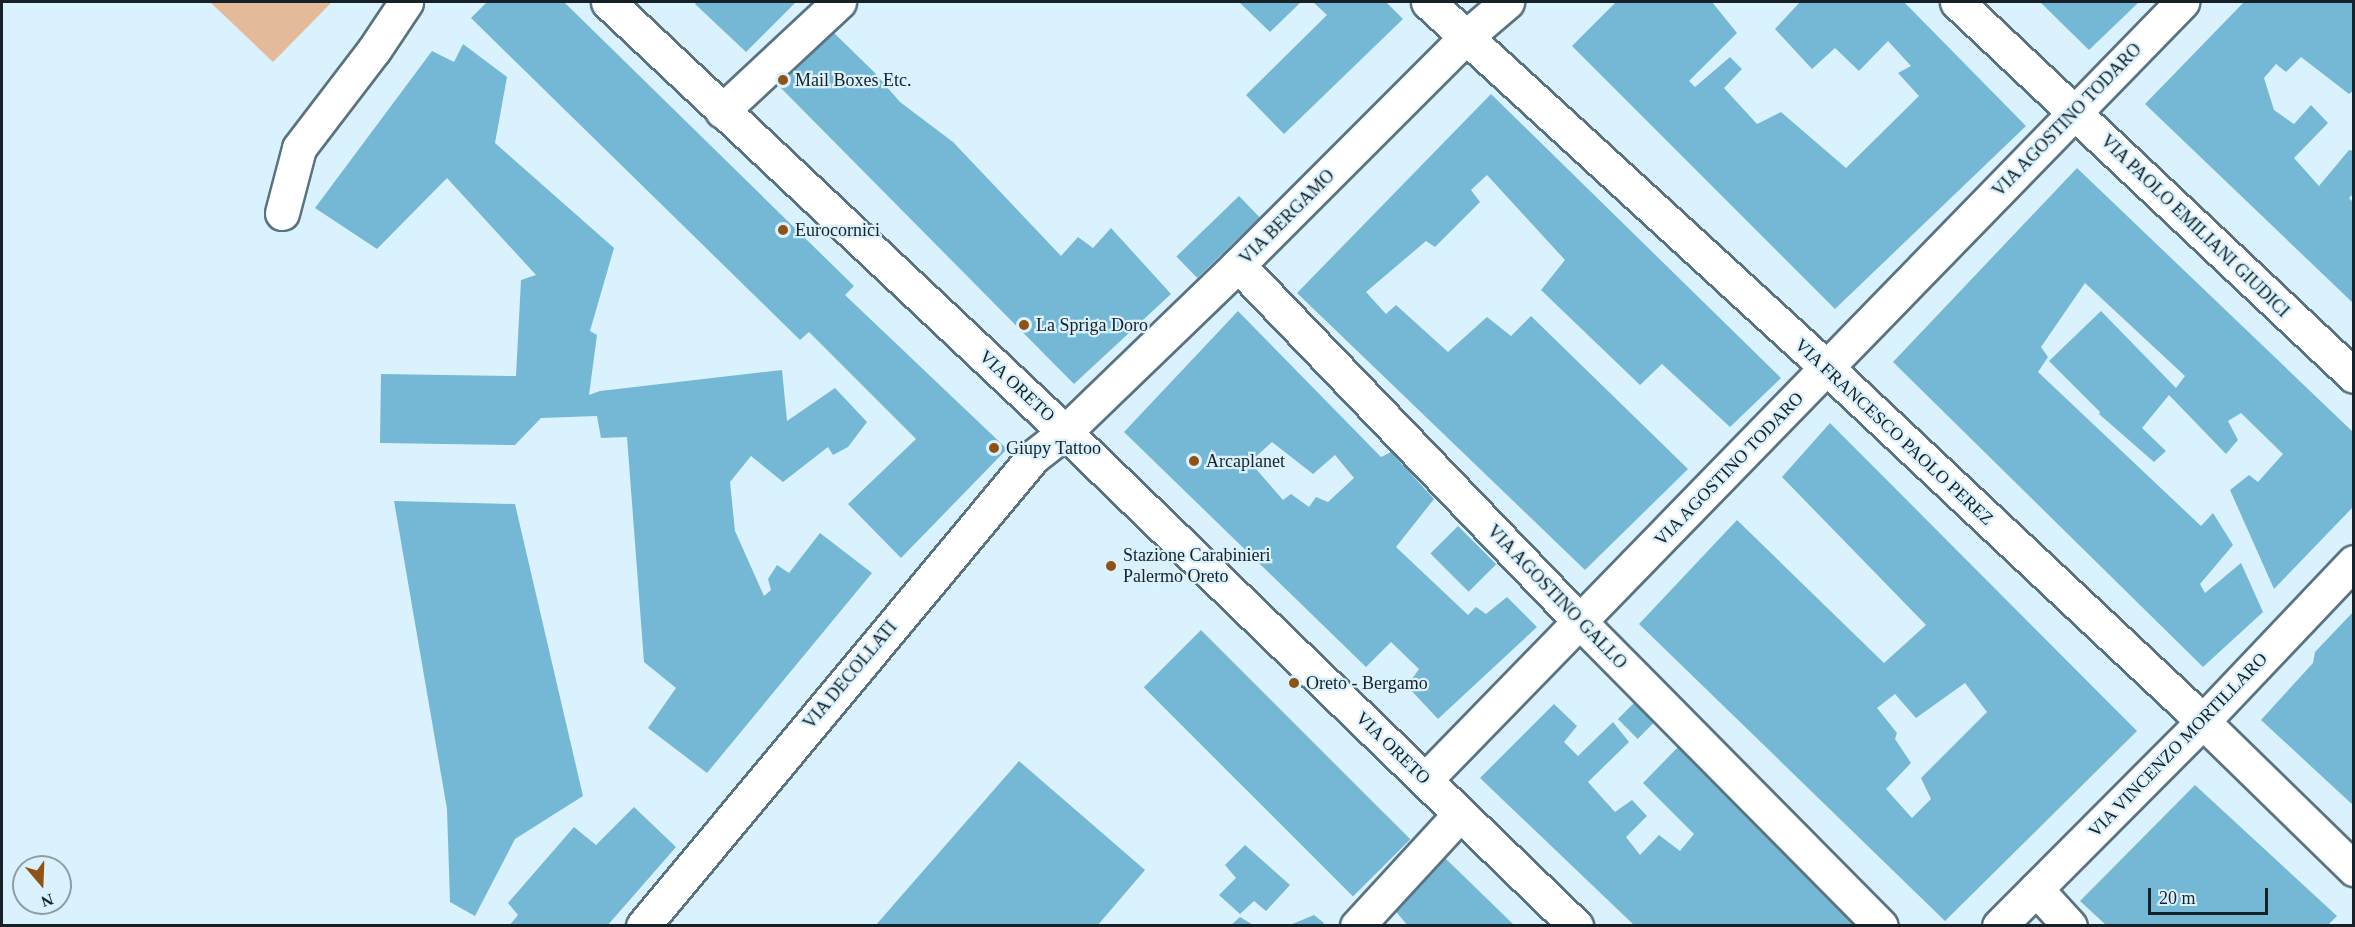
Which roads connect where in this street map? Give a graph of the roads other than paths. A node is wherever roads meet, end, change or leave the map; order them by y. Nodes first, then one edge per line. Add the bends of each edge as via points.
1 (406, 2) edge
2 (608, 2) edge
3 (839, 2) edge
4 (1428, 2) edge
5 (1507, 2) edge
6 (1957, 2) edge
7 (2182, 2) edge
8 (1466, 37) junction
9 (722, 111) junction
10 (2075, 112) junction
11 (282, 213) dead end
12 (1238, 265) junction
13 (1827, 368) junction
14 (2354, 376) edge
15 (1065, 432) junction
16 (2354, 562) edge
17 (1579, 621) junction
18 (2203, 721) junction
19 (1425, 780) junction
20 (1460, 814) junction
21 (2354, 869) edge
22 (2036, 889) junction
23 (643, 926) edge
24 (1357, 926) edge
25 (1576, 926) edge
26 (1881, 926) edge
27 (1999, 926) edge
28 (2070, 926) edge

1 - 11 street via 299,148
2 - 9 street, VIA ORETO
3 - 9 street
4 - 8 street, VIA FRANCESCO PAOLO PEREZ
5 - 8 street, VIA BERGAMO
6 - 10 street, VIA PAOLO EMILIANI GIUDICI
7 - 10 street, VIA AGOSTINO TODARO
8 - 12 street, VIA BERGAMO
8 - 13 street, VIA FRANCESCO PAOLO PEREZ
9 - 15 street, VIA ORETO
10 - 13 street, VIA AGOSTINO TODARO
10 - 14 street, VIA PAOLO EMILIANI GIUDICI
12 - 15 street, VIA BERGAMO
12 - 17 street, VIA AGOSTINO GALLO
13 - 17 street, VIA AGOSTINO TODARO
13 - 18 street, VIA FRANCESCO PAOLO PEREZ
15 - 19 street, VIA ORETO
15 - 23 street, VIA DECOLLATI via 1032,457
16 - 18 street, VIA VINCENZO MORTILLARO
17 - 19 street, VIA AGOSTINO TODARO
17 - 26 street, VIA AGOSTINO GALLO
18 - 21 street, VIA FRANCESCO PAOLO PEREZ
18 - 22 street, VIA VINCENZO MORTILLARO
19 - 20 street, VIA ORETO
20 - 24 street
20 - 25 street, VIA ORETO
22 - 27 street, VIA VINCENZO MORTILLARO
22 - 28 street

